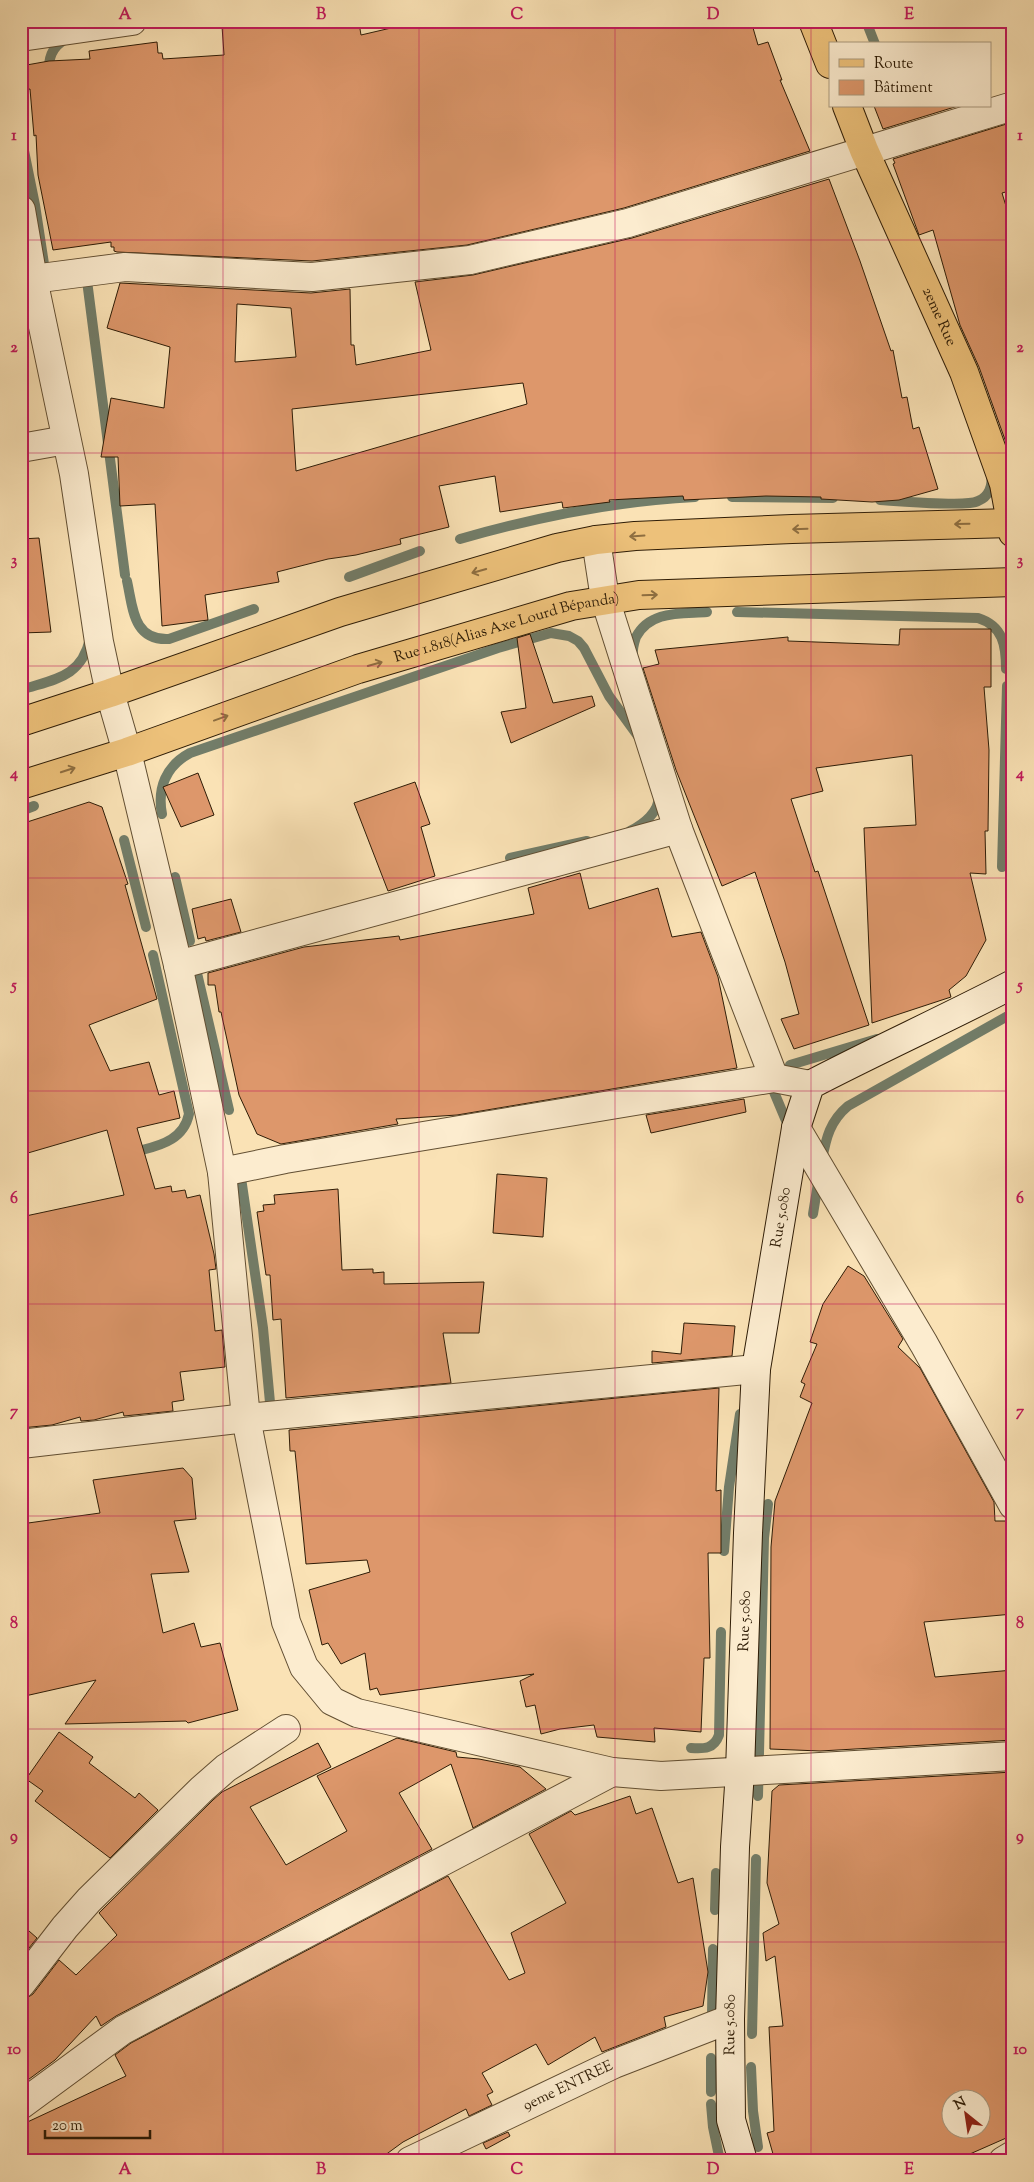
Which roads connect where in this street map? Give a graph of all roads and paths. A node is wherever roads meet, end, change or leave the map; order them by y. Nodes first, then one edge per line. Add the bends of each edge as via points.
1 (132, 21) edge
2 (814, 21) edge
3 (21, 37) edge
4 (829, 61) edge
5 (1013, 106) edge
6 (847, 108) edge
7 (864, 150) junction
8 (21, 210) edge
9 (32, 279) junction
10 (66, 440) junction
11 (21, 448) edge
12 (1009, 483) edge
13 (1012, 528) edge
14 (596, 540) junction
15 (1013, 582) edge
16 (605, 599) junction
17 (110, 693) junction
18 (21, 722) edge
19 (127, 752) junction
20 (21, 785) edge
21 (678, 829) junction
22 (178, 965) junction
23 (1013, 984) edge
24 (774, 1078) junction
25 (810, 1085) junction
26 (796, 1128) junction
27 (222, 1172) junction
28 (756, 1369) junction
29 (246, 1418) junction
30 (21, 1444) edge
31 (1013, 1505) edge
32 (286, 1729) dead end
33 (1013, 1756) edge
34 (740, 1771) junction
35 (612, 1772) junction
36 (21, 1984) edge
37 (730, 2019) junction
38 (21, 2105) edge
39 (1013, 2155) edge
40 (410, 2161) edge
41 (743, 2161) edge
42 (1003, 2161) edge

1 - 3 street
2 - 4 main road
5 - 7 street
6 - 7 main road, 2eme Rue
7 - 9 street via 628,223 470,260 312,277 124,268
7 - 12 main road, 2eme Rue via 964,372
8 - 9 street
9 - 10 street
10 - 11 street
10 - 17 street
12 - 13 main road, 2eme Rue
13 -> 14 main road via 782,529
14 - 16 street
14 -> 17 main road via 557,548 340,612
16 -> 15 main road, Rue 1.818(Alias Axe Lourd Bépanda) via 639,595
19 -> 16 main road, Rue 1.818(Alias Axe Lourd Bépanda) via 358,669 571,606
16 - 21 street
17 - 18 main road
17 - 19 street
20 -> 19 main road, Rue 1.818(Alias Axe Lourd Bépanda)
19 - 22 street
21 - 22 street
21 - 24 street
22 - 27 street
23 - 25 street
24 - 25 street
24 - 27 street
25 - 26 street, Rue 5.080
26 - 28 street, Rue 5.080
26 - 31 street via 924,1344
27 - 29 street
28 - 29 street
28 - 34 street, Rue 5.080
29 - 30 street
29 - 35 street via 286,1622 304,1667 332,1702 357,1713
32 - 36 street via 226,1768 202,1789 90,1900
33 - 34 street
34 - 35 street via 660,1776
34 - 37 street, Rue 5.080 via 734,1847
35 - 38 street via 123,2030
37 - 40 street, 9eme ENTREE via 614,2064
37 - 41 street, Rue 5.080 via 732,2120
39 - 42 street

